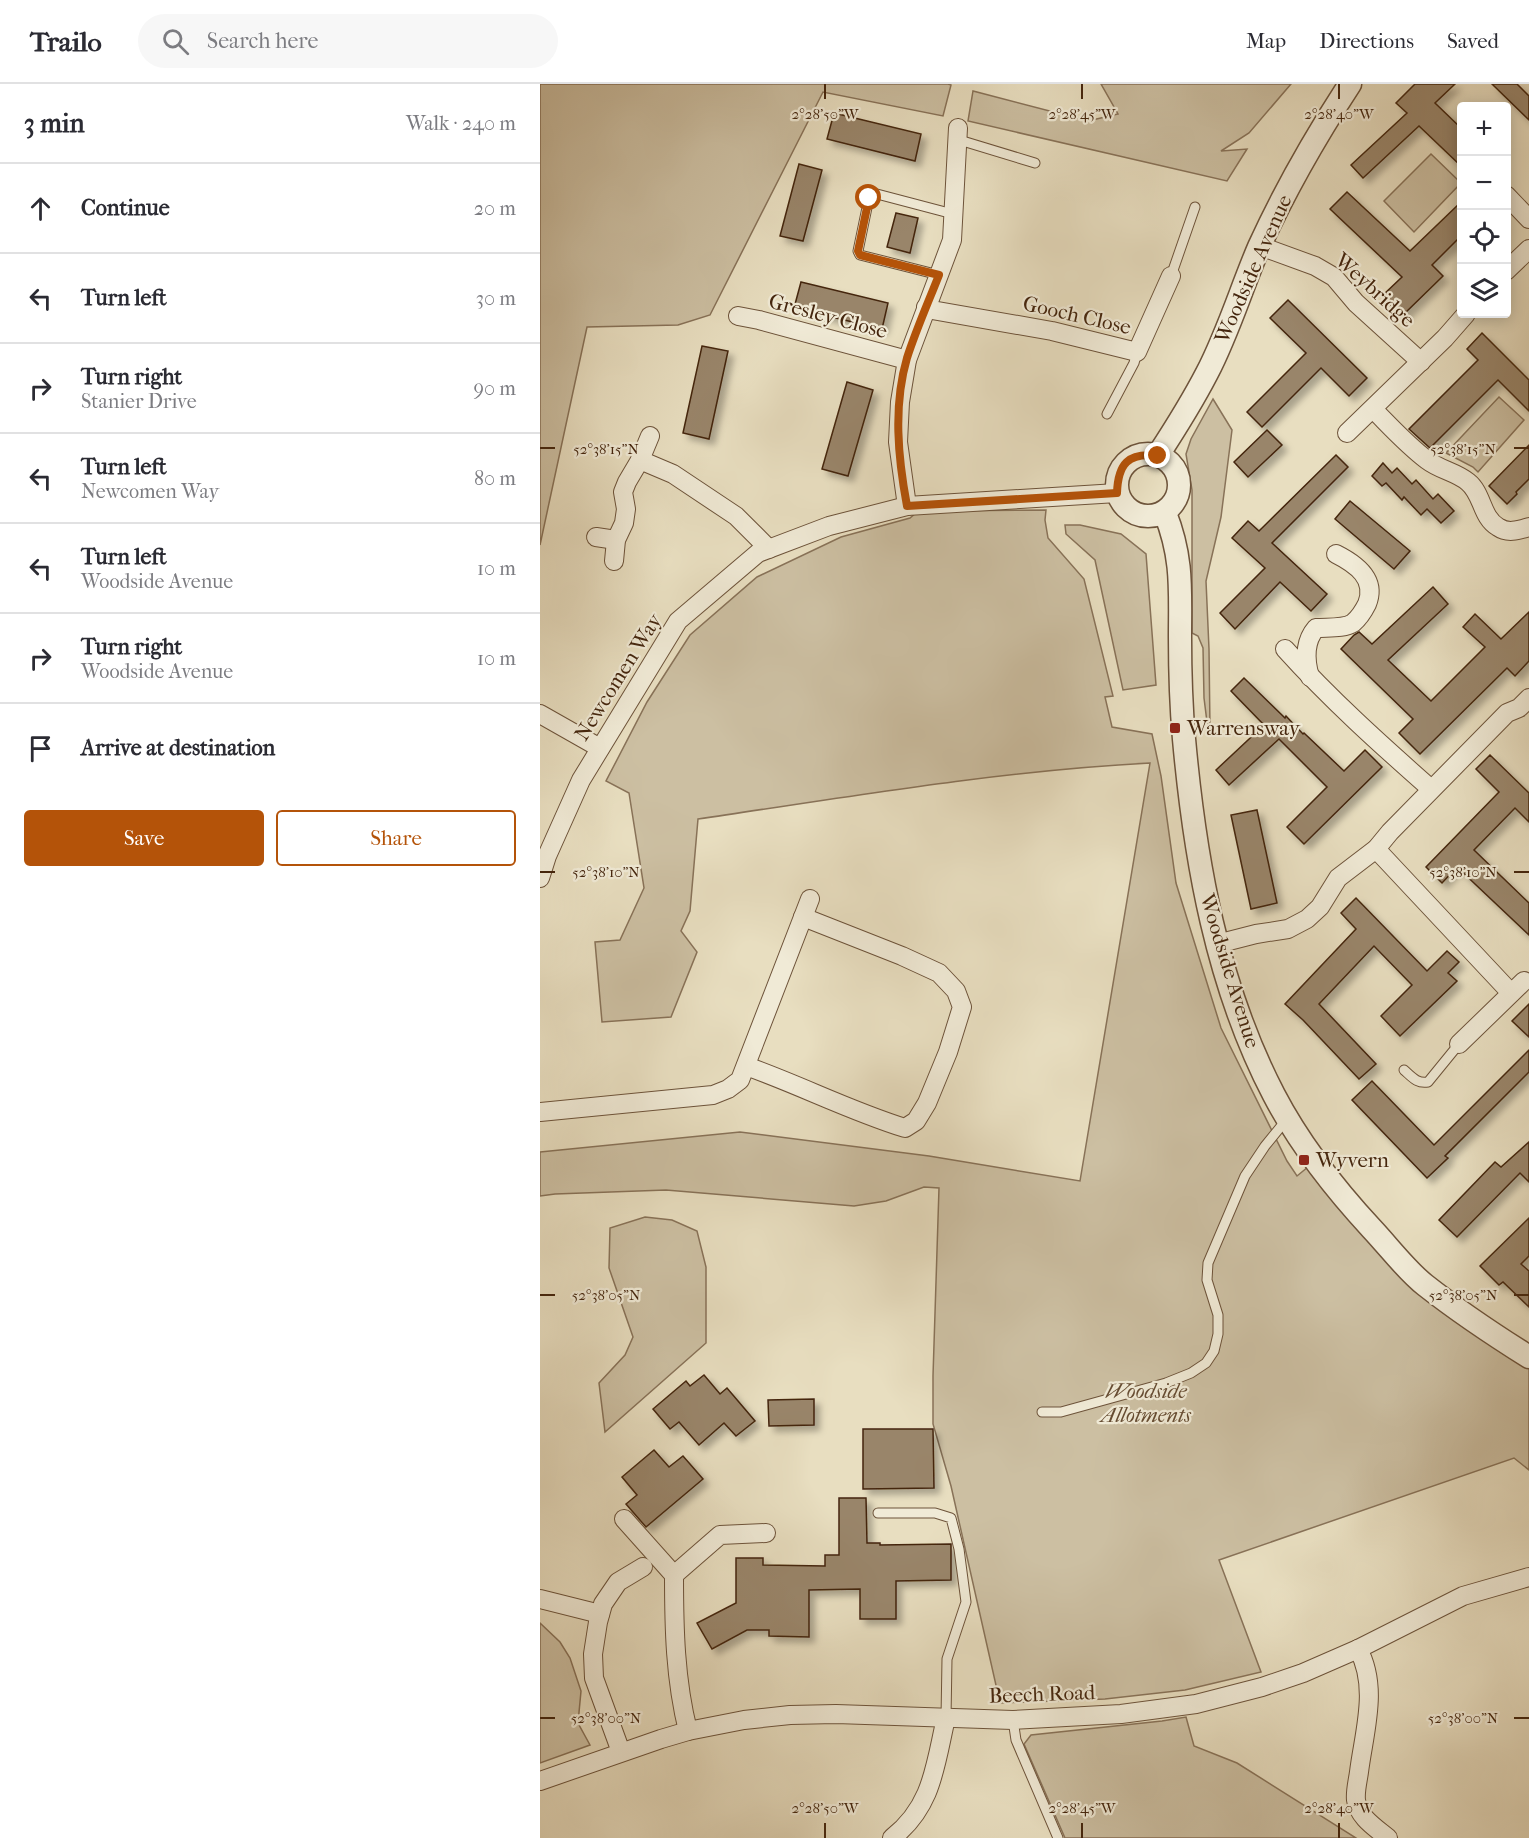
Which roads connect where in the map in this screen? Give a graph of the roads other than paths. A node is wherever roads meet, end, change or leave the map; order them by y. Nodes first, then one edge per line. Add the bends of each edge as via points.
1 (1350, 84) edge
2 (957, 133) joint
3 (1035, 163) dead end
4 (1511, 200) edge
5 (1195, 207) dead end
6 (953, 214) junction
7 (1529, 219) edge
8 (1260, 246) junction
9 (1529, 249) edge
10 (1511, 266) edge
11 (939, 275) junction
12 (1171, 276) joint
13 (926, 307) junction
14 (738, 316) dead end
15 (1462, 318) edge
16 (1137, 352) junction
17 (907, 360) junction
18 (1421, 362) junction
19 (1373, 409) junction
20 (1107, 414) dead end
21 (1347, 433) dead end
22 (650, 436) dead end
23 (1158, 456) junction
24 (640, 460) junction
25 (1117, 493) junction
26 (907, 506) junction
27 (1165, 513) junction
28 (1529, 527) edge
29 (596, 537) dead end
30 (616, 540) junction
31 (769, 549) junction
32 (1336, 554) dead end
33 (614, 561) dead end
34 (1284, 649) dead end
35 (1310, 677) junction
36 (1525, 708) edge
37 (540, 714) edge
38 (600, 748) junction
39 (1431, 789) junction
40 (1376, 849) junction
41 (543, 856) edge
42 (540, 878) edge
43 (810, 899) dead end
44 (803, 917) junction
45 (1217, 944) junction
46 (1521, 982) edge
47 (1459, 1044) joint
48 (746, 1066) junction
49 (1404, 1070) dead end
50 (540, 1112) edge
51 (1287, 1119) junction
52 (1529, 1357) edge
53 (1042, 1412) dead end
54 (878, 1513) dead end
55 (624, 1519) dead end
56 (766, 1533) dead end
57 (643, 1567) dead end
58 (674, 1575) junction
59 (1529, 1577) edge
60 (540, 1599) edge
61 (600, 1614) junction
62 (1358, 1648) junction
63 (946, 1718) junction
64 (1013, 1720) junction
65 (688, 1731) junction
66 (621, 1752) junction
67 (540, 1782) edge
68 (892, 1838) edge
69 (1058, 1838) edge
70 (1388, 1838) edge

1 - 8 street, Woodside Avenue via 1309,150
2 - 3 lane
2 - 6 street
4 - 7 street
5 - 12 lane
6 - 11 street via 952,240
6 - 11 lane via 877,194 869,198 860,255
8 - 18 street, Weybridge via 1316,266 1334,277 1356,303
8 - 23 street, Woodside Avenue via 1207,373
9 - 10 street
11 - 13 street
12 - 16 street, Gooch Close
13 - 16 street, Gooch Close
13 - 17 street
14 - 17 street, Gresley Close
15 - 18 street
16 - 20 lane
17 - 26 street via 898,442
18 - 19 street
19 - 21 street
19 - 28 street via 1428,461 1470,483 1486,517 1500,529 1515,532
22 - 24 street
23 - 25 street via 1144,454 1125,462 1119,473
23 - 27 street via 1168,461 1178,478 1177,495
24 - 30 street via 623,492 624,523
24 - 31 street via 673,474 736,516
25 - 26 street, Newcomen Way
25 - 27 street via 1131,512 1142,516
26 - 31 street, Newcomen Way via 829,526
27 - 45 street, Woodside Avenue via 1180,573 1180,693 1186,765 1200,867
29 - 30 street
30 - 33 street
31 - 38 street, Newcomen Way via 758,553 678,621
32 - 35 street via 1351,561 1364,575 1369,597 1363,612 1352,623 1316,628 1310,636 1306,664
34 - 35 street
35 - 39 street
36 - 39 street via 1507,713
37 - 38 street
38 - 41 street, Newcomen Way
39 - 40 street
40 - 45 street via 1338,878 1320,907 1307,919 1288,929
40 - 46 street
41 - 42 street, Newcomen Way
43 - 44 street
44 - 48 street
44 - 48 street via 939,973 956,991 962,1007 948,1052 927,1103 916,1121 904,1128
45 - 51 street, Woodside Avenue via 1241,1023
46 - 47 street
47 - 49 lane via 1428,1082 1417,1081
48 - 50 street via 740,1080 713,1095
51 - 52 street, Woodside Avenue via 1341,1196 1423,1284
51 - 53 lane via 1245,1176 1208,1263 1207,1280 1218,1315 1218,1334 1206,1363 1166,1383 1061,1412
54 - 63 lane via 936,1513 951,1518 966,1602 947,1659
55 - 58 street
56 - 58 street via 720,1535
57 - 61 street via 618,1581
58 - 65 street via 679,1687
59 - 62 street, Beech Road via 1463,1596
60 - 61 street
61 - 66 street via 593,1654 594,1678
62 - 64 street, Beech Road via 1303,1673 1196,1704 1121,1714
62 - 70 street via 1368,1682 1369,1712 1356,1800 1364,1818
63 - 64 street, Beech Road
63 - 65 street, Beech Road via 790,1715
63 - 68 street via 926,1798
64 - 69 lane via 1017,1740
65 - 66 street, Beech Road
66 - 67 street, Beech Road

